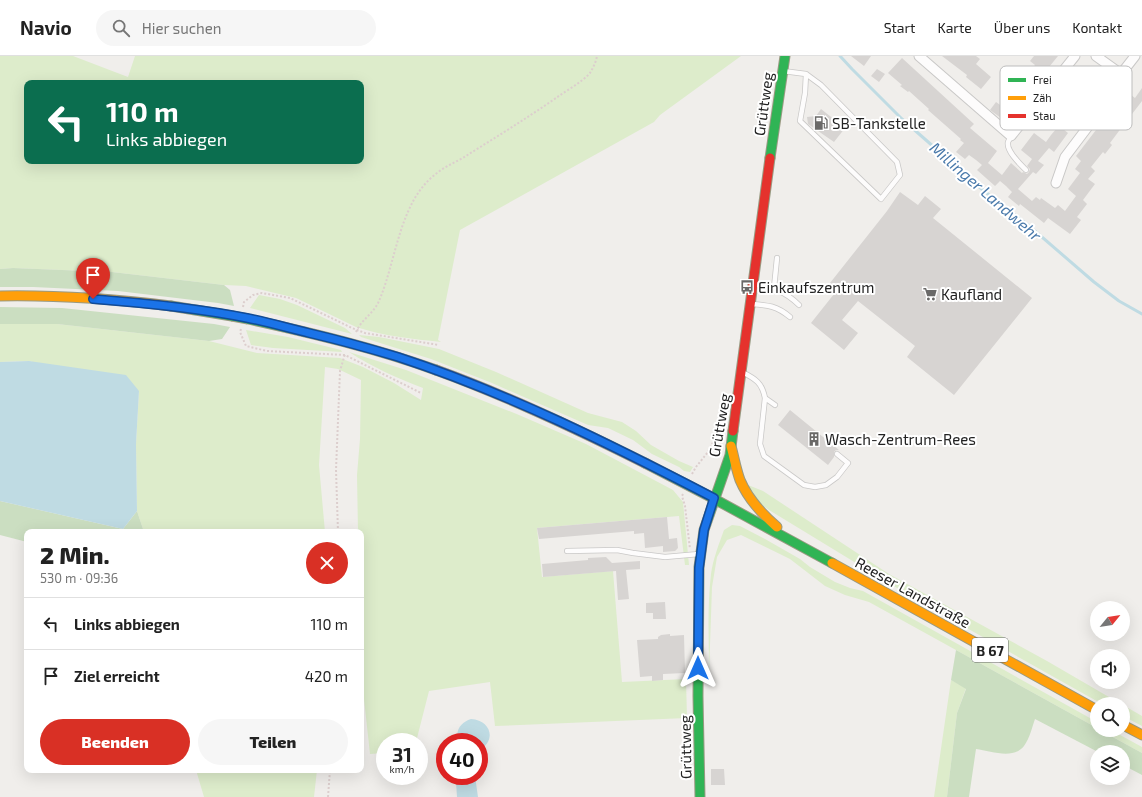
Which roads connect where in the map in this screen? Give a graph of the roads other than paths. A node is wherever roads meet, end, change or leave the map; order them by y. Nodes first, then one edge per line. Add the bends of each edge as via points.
1 (785, 56) edge
2 (919, 56) edge
3 (1075, 56) edge
4 (1096, 56) edge
5 (1135, 56) edge
6 (1067, 66) edge
7 (1110, 66) edge
8 (1127, 66) edge
9 (782, 71) junction
10 (806, 74) junction
11 (1000, 126) edge
12 (1004, 130) edge
13 (1016, 130) edge
14 (1085, 130) edge
15 (1011, 136) junction
16 (1026, 170) dead end
17 (1056, 183) dead end
18 (778, 258) dead end
19 (753, 284) junction
20 (774, 288) junction
21 (0, 296) edge
22 (751, 304) junction
23 (799, 305) dead end
24 (790, 317) dead end
25 (742, 372) junction
26 (766, 398) junction
27 (775, 405) dead end
28 (732, 446) junction
29 (837, 454) dead end
30 (714, 498) junction
31 (794, 542) junction
32 (567, 552) dead end
33 (701, 554) junction
34 (1090, 706) edge
35 (1130, 728) edge
36 (1142, 735) edge
37 (700, 797) edge

1 - 9 main road, Grüttweg
2 - 11 street
3 - 6 street
4 - 7 street
5 - 8 street
9 - 10 lane
9 - 19 main road, Grüttweg
10 - 10 lane via 800,121 881,198 900,175 897,162 821,85
12 - 15 street
13 - 15 street
14 - 17 street via 1064,157
15 - 16 lane via 1009,149
18 - 20 lane
19 - 20 lane
19 - 22 main road, Grüttweg
20 - 23 lane
21 - 30 main road, B 67, bridge via 38,295 169,306 248,319 398,357 442,372 561,422
22 - 24 lane via 776,307
22 - 25 main road, Grüttweg
25 - 26 lane via 758,381
25 - 28 main road, Grüttweg
26 - 27 lane
26 - 29 lane via 760,444 764,456 804,485 815,487 826,485 837,478 848,463
28 - 30 main road, Grüttweg
28 - 31 main road, B 67 via 740,480 748,496 766,517
30 - 31 main road, Reeser Landstraße / B 67
30 - 33 main road, Grüttweg via 704,530
31 - 34 main road, Reeser Landstraße / B 67
32 - 33 lane via 617,550 665,557
33 - 37 main road, Grüttweg via 698,689
35 - 36 main road

